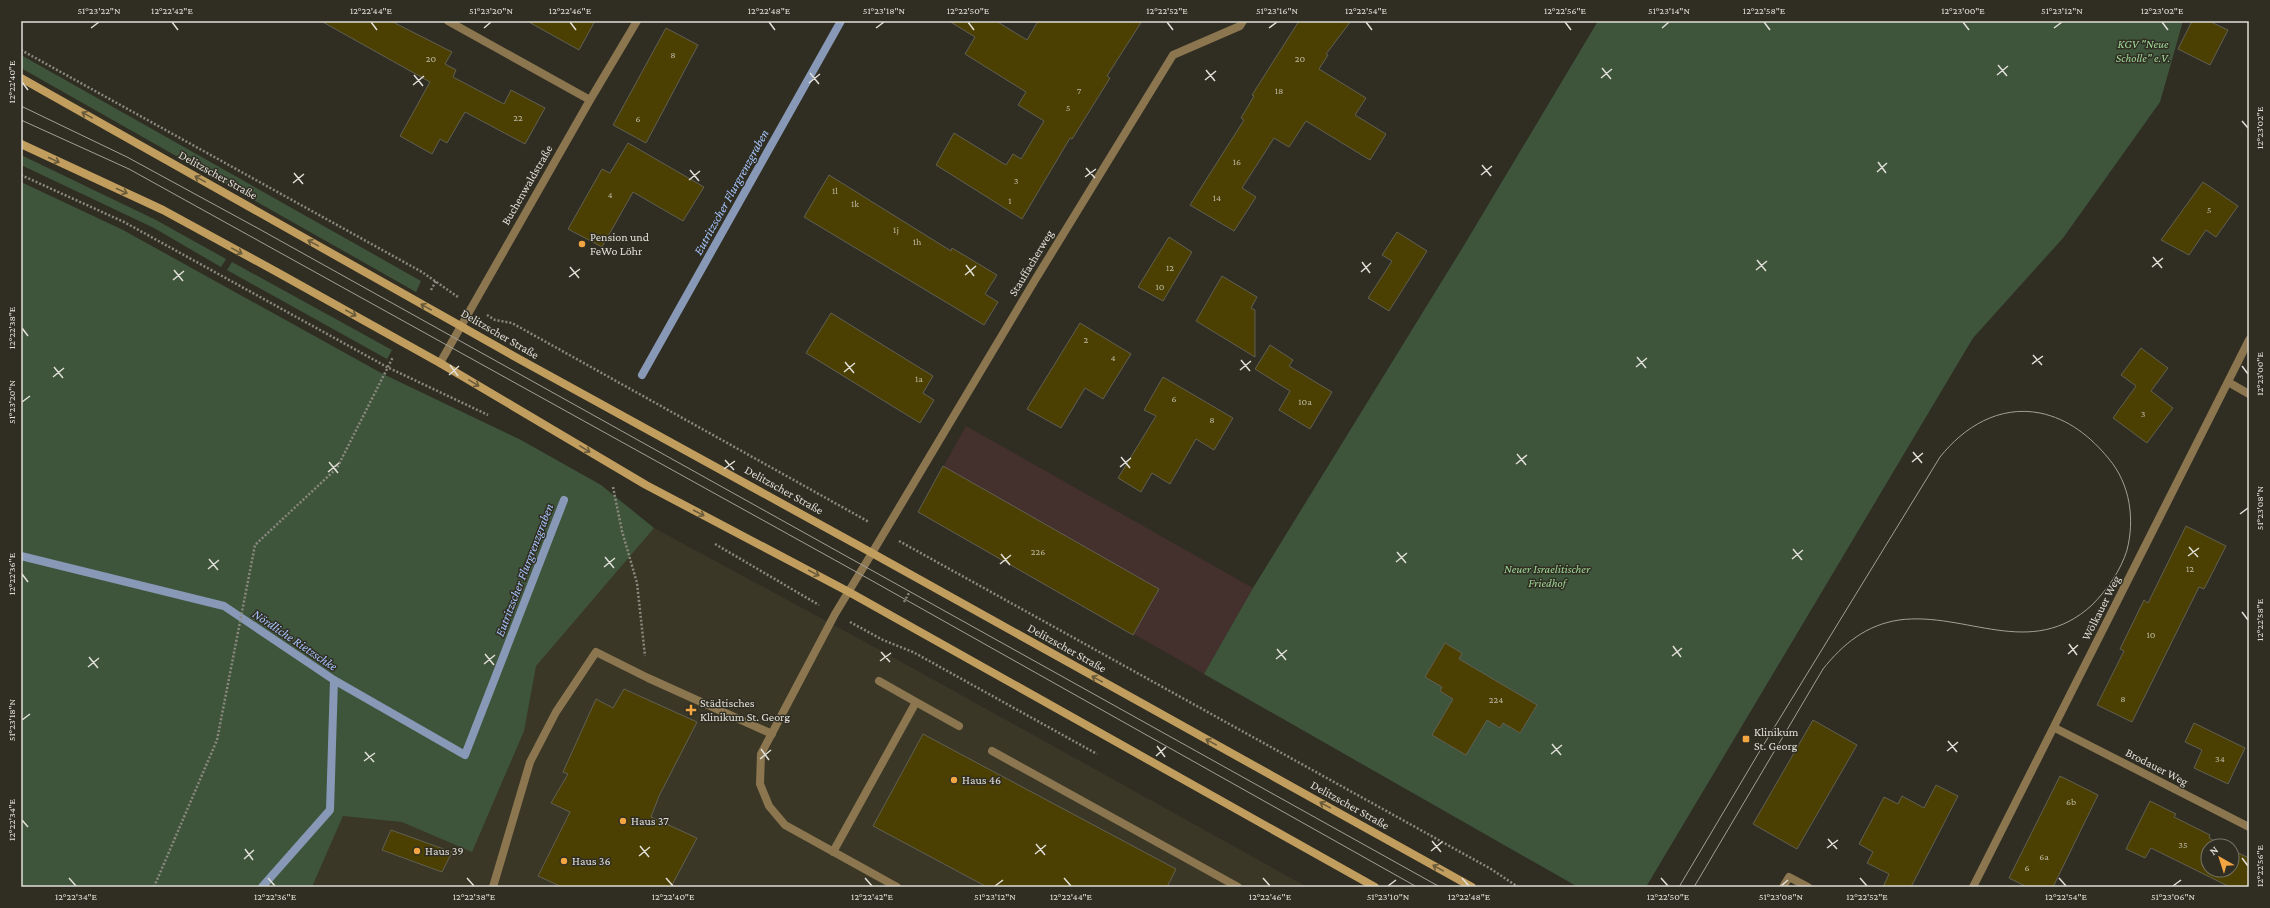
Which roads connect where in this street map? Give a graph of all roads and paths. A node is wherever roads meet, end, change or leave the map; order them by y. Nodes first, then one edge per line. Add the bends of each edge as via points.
1 (448, 21) edge
2 (637, 21) edge
3 (1243, 21) edge
4 (21, 50) edge
5 (21, 78) edge
6 (590, 100) junction
7 (21, 144) edge
8 (436, 281) junction
9 (422, 304) junction
10 (472, 305) junction
11 (460, 326) junction
12 (2249, 340) edge
13 (401, 341) junction
14 (440, 363) junction
15 (2228, 382) junction
16 (2249, 394) edge
17 (612, 481) dead end
18 (884, 533) junction
19 (872, 553) junction
20 (929, 557) junction
21 (917, 578) junction
22 (849, 592) junction
23 (895, 618) junction
24 (883, 640) dead end
25 (648, 678) junction
26 (879, 682) dead end
27 (916, 702) junction
28 (959, 726) dead end
29 (2055, 728) junction
30 (772, 734) junction
31 (992, 751) dead end
32 (2249, 827) edge
33 (833, 852) junction
34 (154, 887) edge
35 (493, 887) edge
36 (897, 887) edge
37 (1236, 887) edge
38 (1375, 887) edge
39 (1472, 887) edge
40 (1518, 887) edge
41 (1783, 887) edge
42 (1808, 887) edge
43 (1973, 887) edge

1 - 6 street
2 - 6 street, Buchenwaldstraße
3 - 18 street, Stauffacherweg via 1240,26 1173,55
4 - 8 path
9 -> 5 main road, Delitzscher Straße
6 - 10 street, Buchenwaldstraße
7 -> 13 main road via 163,210
8 - 9 path
8 - 10 path
11 -> 9 main road, Delitzscher Straße
10 - 11 street, Buchenwaldstraße
10 - 18 path via 495,320 512,323
11 - 14 street, Buchenwaldstraße
11 - 19 main road, Delitzscher Straße
12 - 15 street, Wölkauer Weg
13 - 14 main road
13 - 34 path via 337,468 255,545 217,740
14 -> 22 main road via 646,485
15 - 16 street
15 - 29 street, Wölkauer Weg
17 - 25 path via 622,531 637,583
18 - 19 street, Stauffacherweg
18 - 20 path
19 - 21 main road, Delitzscher Straße
19 - 22 street, Stauffacherweg
20 - 21 path
20 - 40 path
21 - 23 path
39 -> 21 main road, Delitzscher Straße
22 - 23 main road
22 - 30 street, Stauffacherweg
23 - 24 path
23 - 38 main road
25 - 30 street
25 - 35 street via 596,652 556,712 530,762
26 - 27 street
27 - 28 street
27 - 33 street
29 - 32 street, Brodauer Weg
29 - 43 street, Wölkauer Weg
30 - 33 street, Stauffacherweg via 761,754 760,784 769,806 785,825
31 - 37 street
33 - 36 street, Stauffacherweg
41 - 42 street via 1789,877

